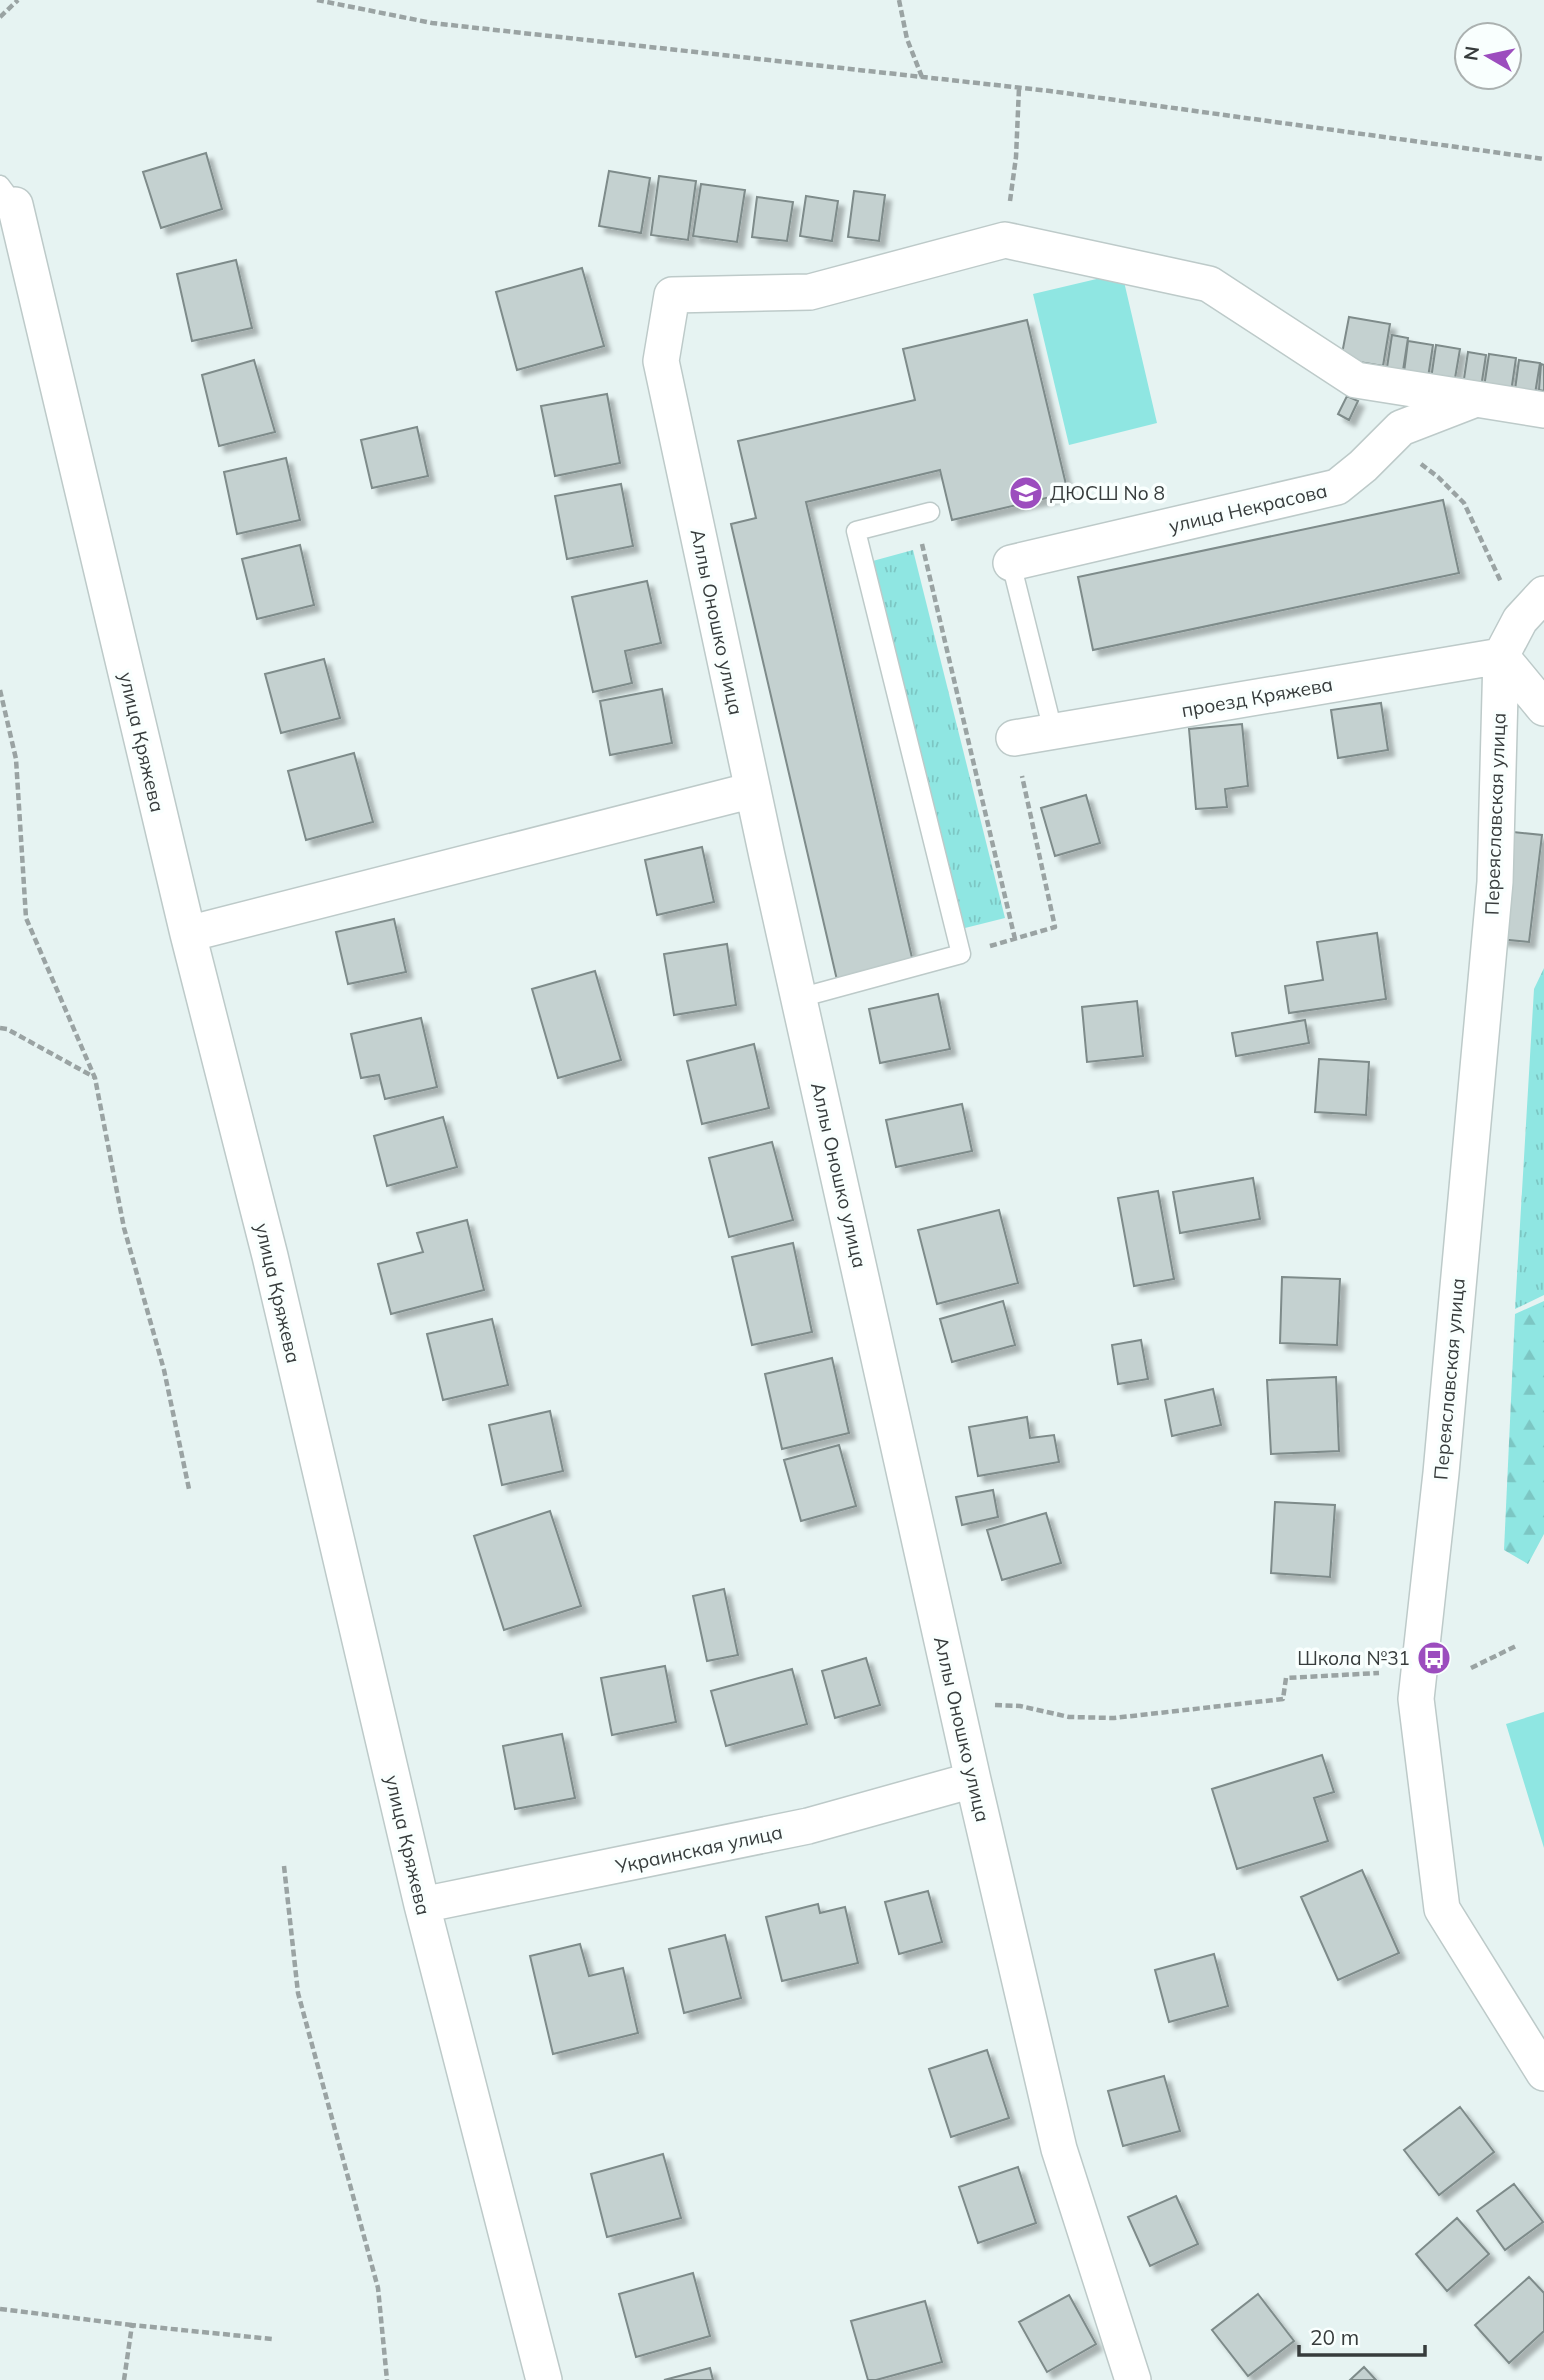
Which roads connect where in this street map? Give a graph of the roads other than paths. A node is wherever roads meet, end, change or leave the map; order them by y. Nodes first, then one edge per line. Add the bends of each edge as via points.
1 (8, 195) edge
2 (1476, 399) junction
3 (1544, 410) edge
4 (923, 514) road end
5 (1011, 563) joint
6 (1544, 594) edge
7 (1501, 656) junction
8 (1544, 708) edge
9 (1053, 731) junction
10 (1014, 738) road end
11 (752, 790) junction
12 (188, 934) junction
13 (799, 999) junction
14 (973, 1780) junction
15 (422, 1905) junction
16 (1544, 2073) edge
17 (544, 2380) edge
18 (1133, 2380) edge

1 - 12 street, улица Кряжева
2 - 3 street
2 - 5 street, улица Некрасова via 1401,428 1337,487
2 - 11 street, Аллы Оношко улица via 1356,380 1209,284 1005,240 810,292 672,295 662,361
4 - 13 lane via 856,531 961,954
5 - 9 lane
6 - 7 street via 1520,620
7 - 8 street
7 - 9 street, проезд Кряжева
7 - 16 street, Переяславская улица via 1495,882 1416,1699 1443,1909
9 - 10 street, проезд Кряжева
11 - 12 street
11 - 13 street, Аллы Оношко улица
12 - 15 street, улица Кряжева via 273,1270
13 - 14 street, Аллы Оношко улица
14 - 15 street, Украинская улица via 808,1826
14 - 18 street, Аллы Оношко улица via 1059,2149
15 - 17 street, улица Кряжева

